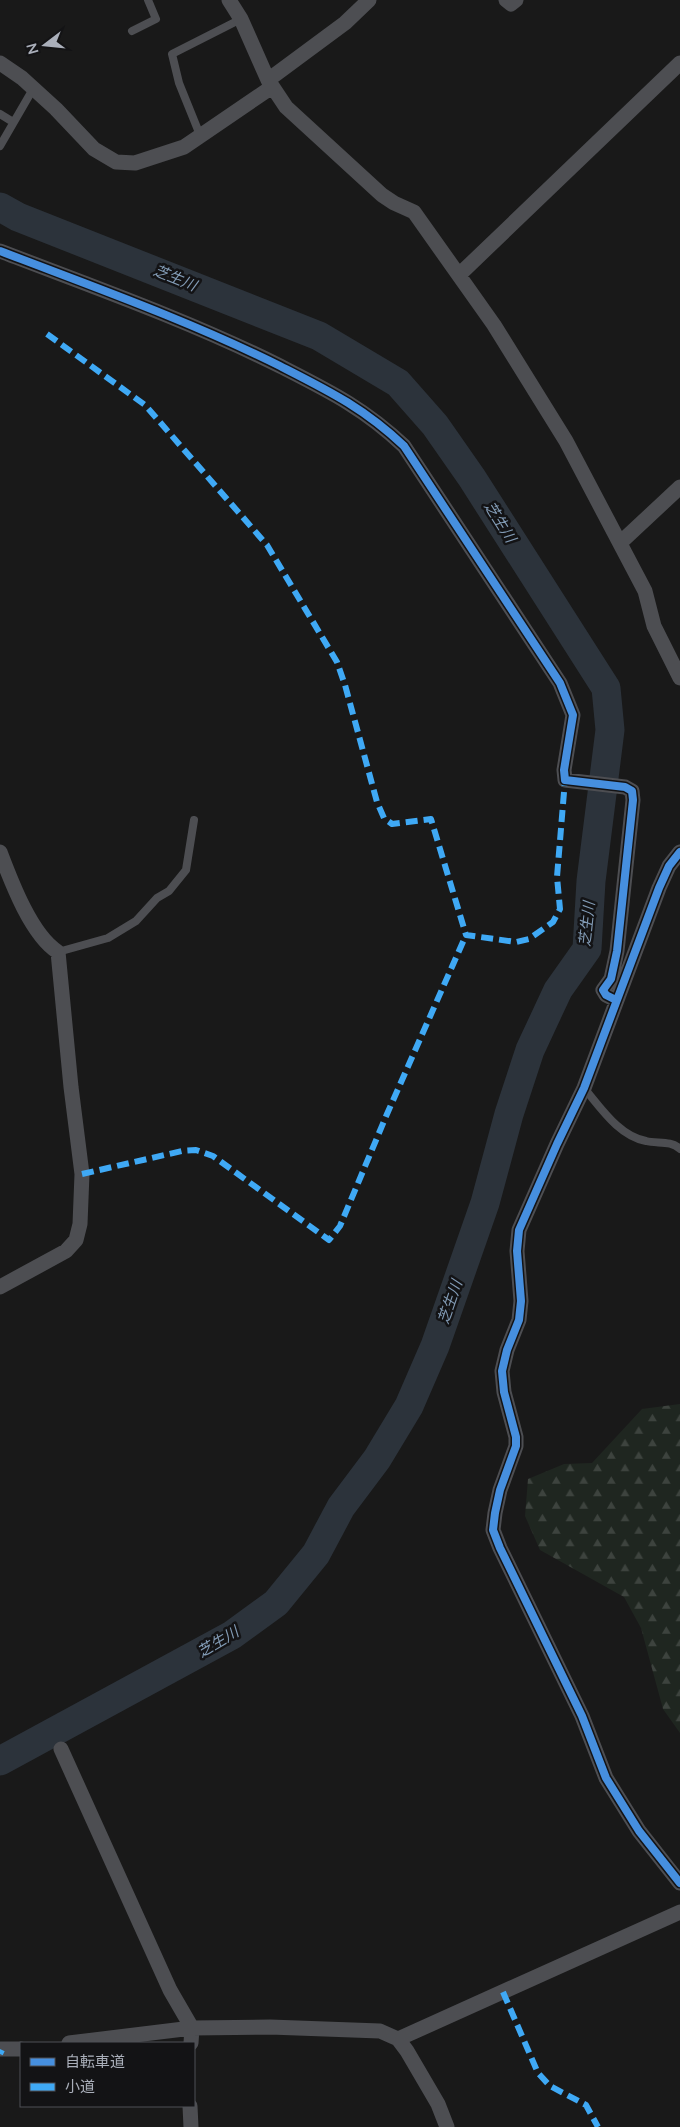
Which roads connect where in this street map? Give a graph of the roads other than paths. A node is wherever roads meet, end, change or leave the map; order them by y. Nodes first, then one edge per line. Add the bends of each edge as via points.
1 (148, 0) edge
2 (229, 0) edge
3 (369, 0) edge
4 (506, 0) edge
5 (516, 0) edge
6 (241, 19) junction
7 (132, 31) dead end
8 (0, 63) edge
9 (680, 63) edge
10 (270, 84) junction
11 (33, 89) junction
12 (0, 114) edge
13 (13, 122) junction
14 (200, 135) junction
15 (0, 146) edge
16 (0, 251) edge
17 (460, 274) junction
18 (680, 487) edge
19 (620, 543) junction
20 (680, 678) edge
21 (194, 820) dead end
22 (0, 852) edge
23 (680, 852) edge
24 (58, 952) junction
25 (616, 1000) junction
26 (584, 1088) junction
27 (680, 1149) edge
28 (0, 1287) edge
29 (61, 1749) dead end
30 (680, 1883) edge
31 (680, 1912) edge
32 (192, 2028) junction
33 (398, 2040) junction
34 (77, 2042) edge
35 (191, 2042) edge
36 (0, 2049) edge
37 (20, 2049) edge
38 (190, 2107) edge
39 (191, 2127) edge
40 (447, 2127) edge

1 - 7 lane via 156,19
2 - 6 street
3 - 10 street
4 - 5 street via 511,4
6 - 10 street
6 - 14 lane via 172,54 179,82
8 - 11 street
9 - 17 street
10 - 14 street
10 - 17 street via 286,107 382,195 414,212
11 - 13 lane
11 - 14 street via 94,149 116,162 135,163 184,147
12 - 13 lane
13 - 15 lane
16 - 25 street via 229,341 342,398 380,423 404,446 560,683 573,715 565,780 632,790 634,800 617,951 611,979 603,990
17 - 19 street via 566,441
18 - 19 street
19 - 20 street via 645,591 654,626
21 - 24 lane via 186,870 169,891 157,898 136,921 108,938
22 - 24 street via 19,899 47,945
23 - 25 street via 668,866
24 - 28 street via 82,1174 80,1224 76,1240 66,1251
25 - 26 street
26 - 27 lane via 623,1131 645,1141 662,1142
26 - 30 street via 519,1230 516,1251 522,1301 502,1371 516,1446 500,1490 493,1530 582,1716 606,1778 639,1831
29 - 32 street via 170,1990
31 - 33 street
32 - 33 street via 380,2031
32 - 34 street
32 - 35 street
33 - 40 street via 438,2104
36 - 37 street
38 - 39 street

